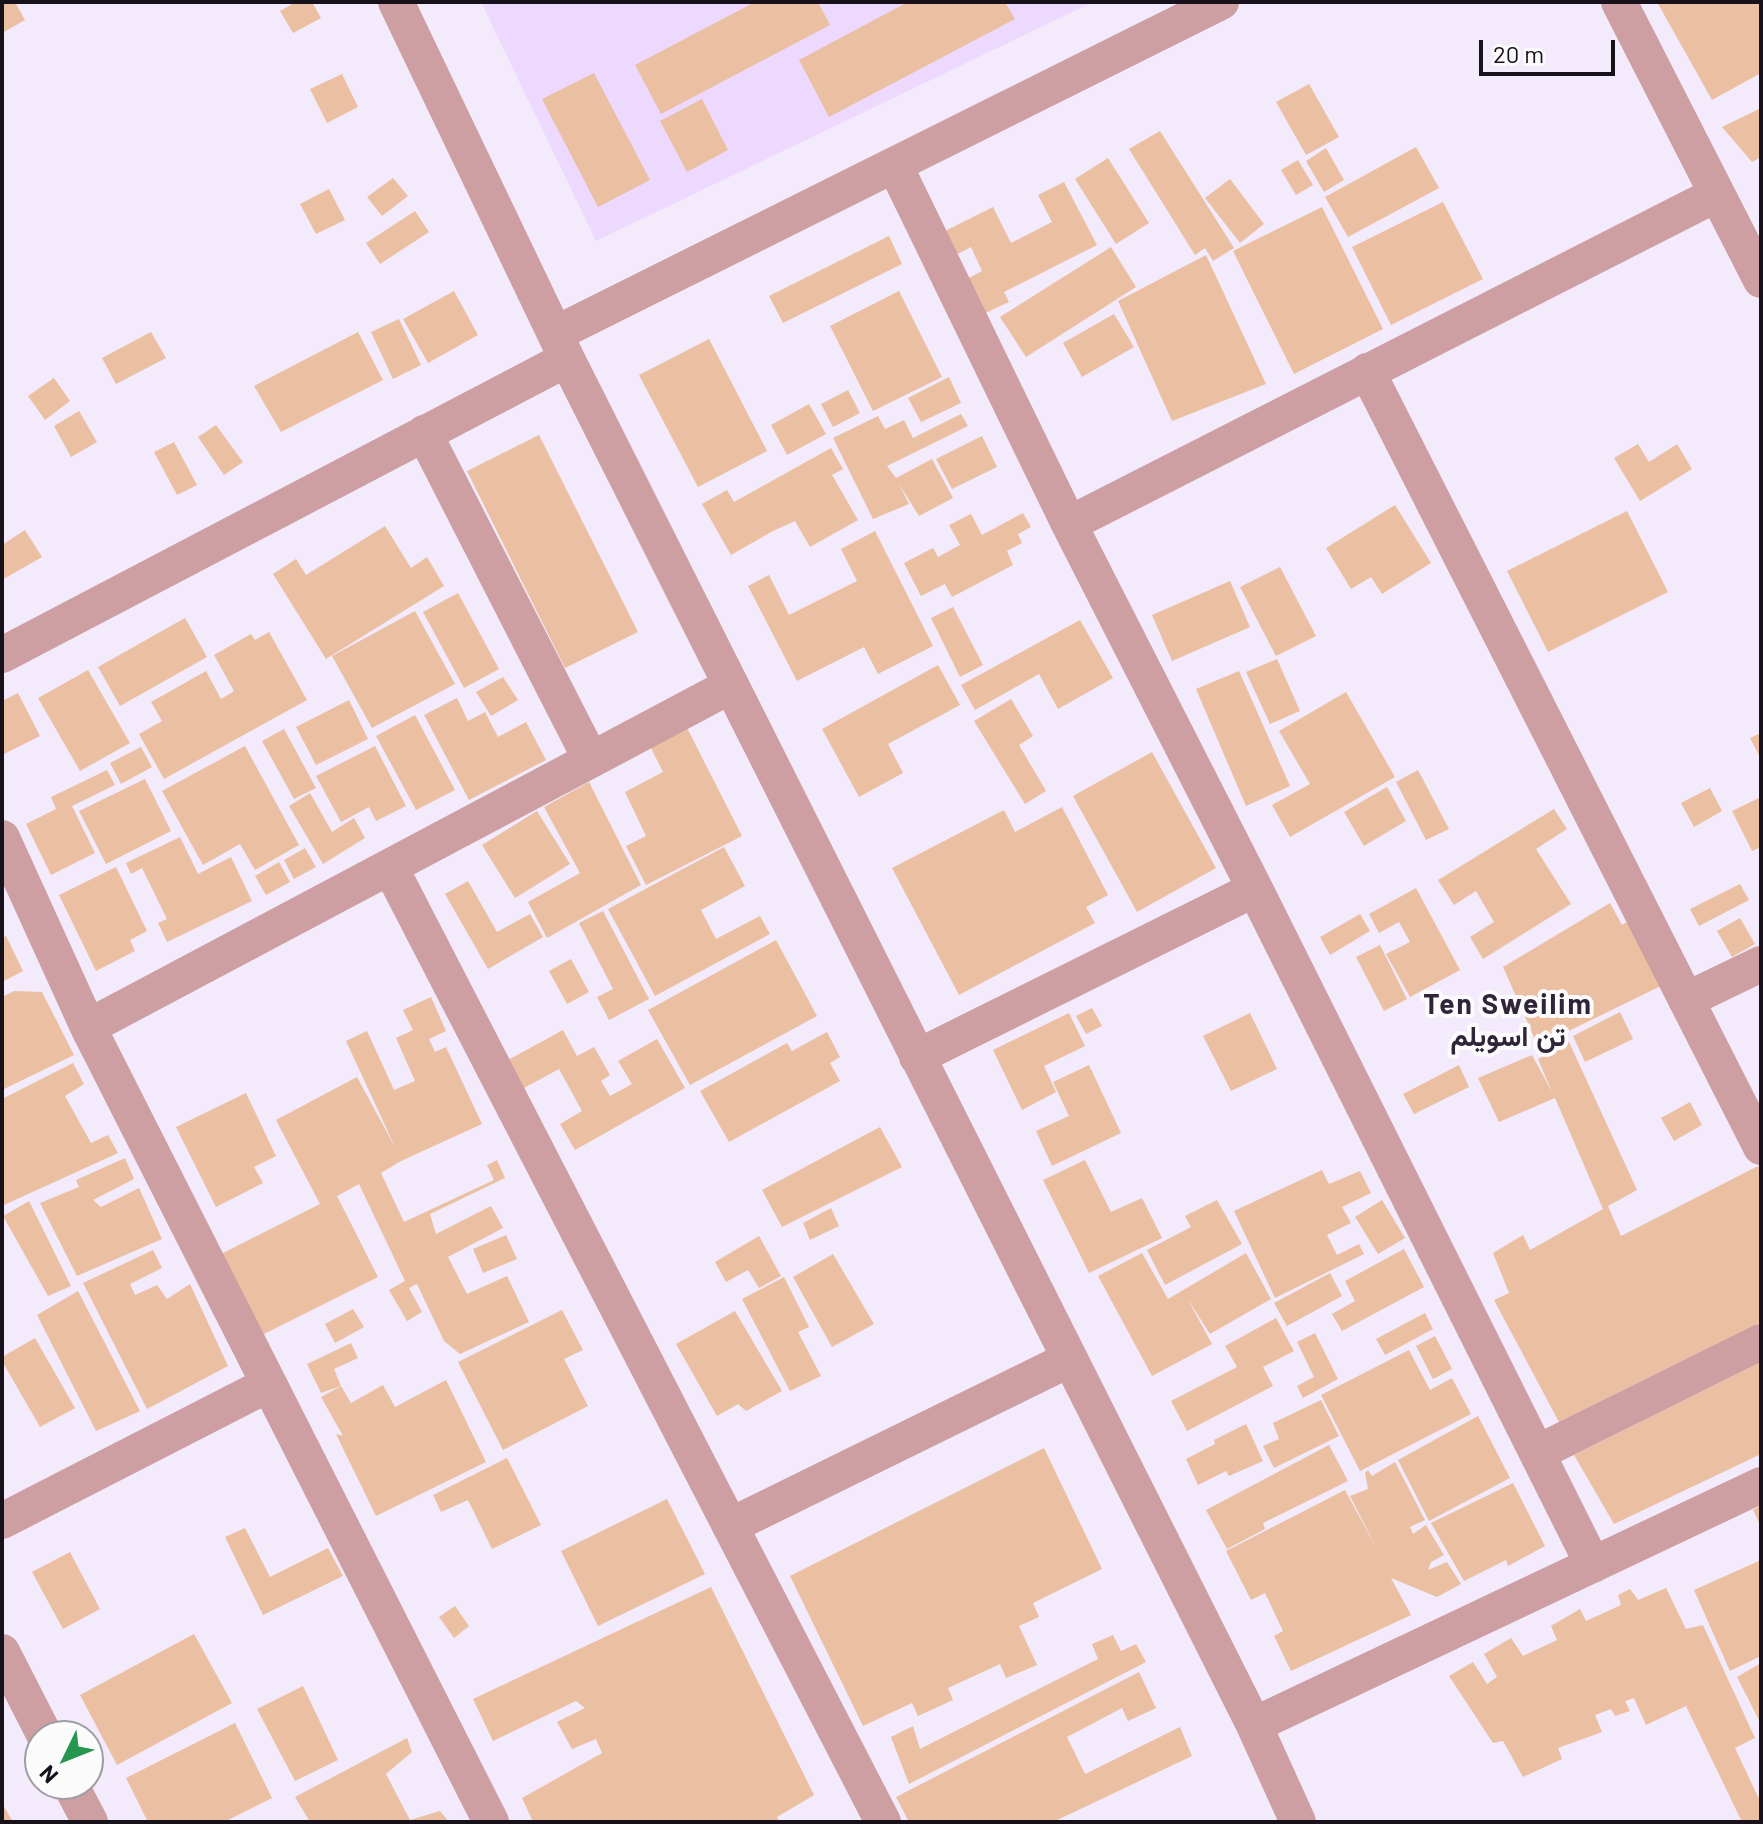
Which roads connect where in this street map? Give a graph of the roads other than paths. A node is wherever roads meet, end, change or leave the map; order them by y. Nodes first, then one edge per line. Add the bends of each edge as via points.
1 (396, 2) edge
2 (1221, 2) edge
3 (1619, 2) edge
4 (895, 166) junction
5 (1717, 194) junction
6 (1761, 280) edge
7 (561, 346) junction
8 (1367, 371) junction
9 (424, 433) junction
10 (1069, 524) junction
11 (2, 655) edge
12 (730, 686) junction
13 (591, 760) junction
14 (2, 838) edge
15 (390, 867) junction
16 (1255, 889) junction
17 (1761, 964) edge
18 (1686, 1000) junction
19 (88, 1027) junction
20 (917, 1057) junction
21 (1761, 1147) edge
22 (1761, 1342) edge
23 (1070, 1359) junction
24 (269, 1384) junction
25 (1537, 1453) junction
26 (1761, 1485) edge
27 (2, 1521) edge
28 (730, 1526) junction
29 (1593, 1565) junction
30 (2, 1652) edge
31 (37, 1720) edge
32 (1254, 1725) junction
33 (78, 1800) edge
34 (90, 1822) edge
35 (491, 1822) edge
36 (883, 1822) edge
37 (1298, 1822) edge

1 - 7 street
2 - 4 street
3 - 5 street
4 - 7 street
4 - 10 street
5 - 6 street
5 - 8 street
7 - 9 street
7 - 12 street
8 - 10 street
8 - 18 street
9 - 11 street
9 - 13 street
10 - 16 street
12 - 13 street
12 - 20 street
13 - 15 street
14 - 19 street
15 - 19 street
15 - 28 street
16 - 20 street
16 - 25 street
17 - 18 street
18 - 21 street
19 - 24 street
20 - 23 street
22 - 25 street
23 - 28 street
23 - 32 street
24 - 27 street
24 - 35 street
25 - 29 street
26 - 29 street
28 - 36 street
29 - 32 street
30 - 31 street
32 - 37 street
33 - 34 street

